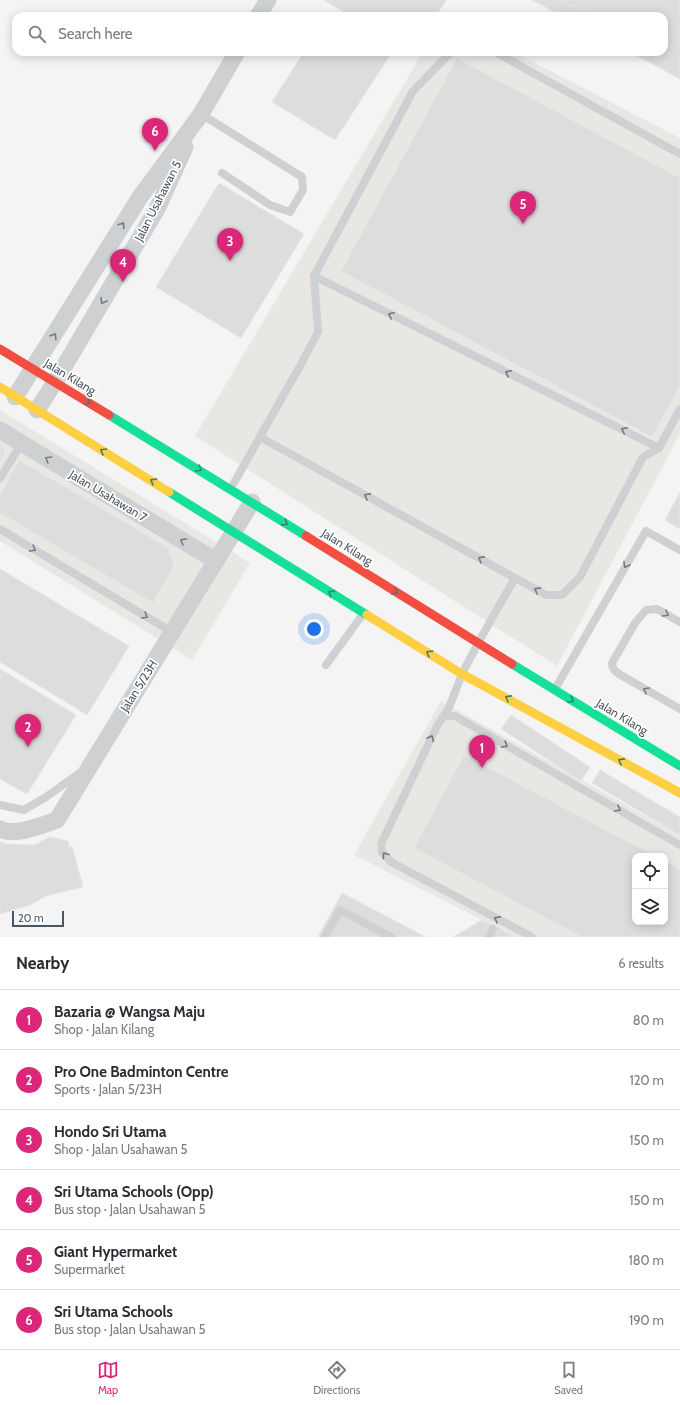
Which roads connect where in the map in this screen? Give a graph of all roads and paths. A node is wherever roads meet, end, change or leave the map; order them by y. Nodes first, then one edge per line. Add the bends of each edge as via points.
1 (268, 0) edge
2 (260, 12) edge
3 (235, 56) edge
4 (447, 56) edge
5 (501, 56) edge
6 (200, 114) junction
7 (680, 154) edge
8 (222, 173) dead end
9 (314, 276) junction
10 (0, 349) edge
11 (34, 369) junction
12 (55, 382) junction
13 (0, 387) edge
14 (16, 397) junction
15 (680, 409) edge
16 (37, 410) junction
17 (0, 430) edge
18 (260, 437) junction
19 (22, 443) junction
20 (659, 448) junction
21 (0, 478) edge
22 (230, 488) junction
23 (252, 502) junction
24 (0, 529) edge
25 (234, 531) junction
26 (680, 550) edge
27 (216, 561) junction
28 (515, 578) junction
29 (364, 613) junction
30 (680, 622) edge
31 (172, 632) junction
32 (478, 643) junction
33 (326, 665) dead end
34 (462, 674) junction
35 (554, 690) junction
36 (680, 709) edge
37 (446, 716) junction
38 (91, 764) junction
39 (680, 766) edge
40 (680, 793) edge
41 (0, 804) edge
42 (0, 829) edge
43 (680, 845) edge
44 (325, 937) edge
45 (391, 937) edge
46 (532, 937) edge

1 - 2 street
3 - 6 street, Jalan Usahawan 5
4 - 9 lane via 413,91
5 - 7 lane
6 - 8 lane via 302,177 303,190 290,212 270,205
11 -> 6 street, Jalan Usahawan 5 via 140,196
6 -> 12 street, Jalan Usahawan 5 via 158,207
9 - 18 lane via 318,332
20 -> 9 lane
10 - 11 main road, Jalan Kilang
11 - 12 main road, Jalan Kilang
11 - 14 street, Jalan Usahawan 5
12 - 16 street, Jalan Usahawan 5
12 -> 22 main road, Jalan Kilang
13 - 14 main road
14 - 16 main road
15 - 20 lane
25 -> 16 main road
17 - 19 street, Jalan Usahawan 7
18 - 22 lane
28 -> 18 lane
19 - 21 lane
27 -> 19 street, Jalan Usahawan 7
20 -> 28 lane via 643,457 580,577 562,595 546,595
22 - 23 main road, Jalan Kilang
23 - 25 street, Jalan 5/23H
23 -> 32 main road, Jalan Kilang
24 -> 31 lane
25 - 27 street, Jalan 5/23H
29 -> 25 main road
26 -> 35 lane via 646,531
27 - 31 street, Jalan 5/23H
28 - 32 lane
29 - 33 lane
34 -> 29 main road
36 -> 30 lane via 619,674 612,666 635,623 646,610 657,609
31 - 38 street, Jalan 5/23H
32 - 34 lane
32 - 35 main road, Jalan Kilang
34 - 37 lane
40 -> 34 main road
35 -> 39 main road, Jalan Kilang
37 -> 43 lane via 455,716
46 -> 37 lane via 391,862 382,852 381,844 438,724
38 - 41 lane via 24,810
38 - 42 street, Jalan 5/23H via 57,820 34,828 5,832
44 - 45 lane via 340,910

